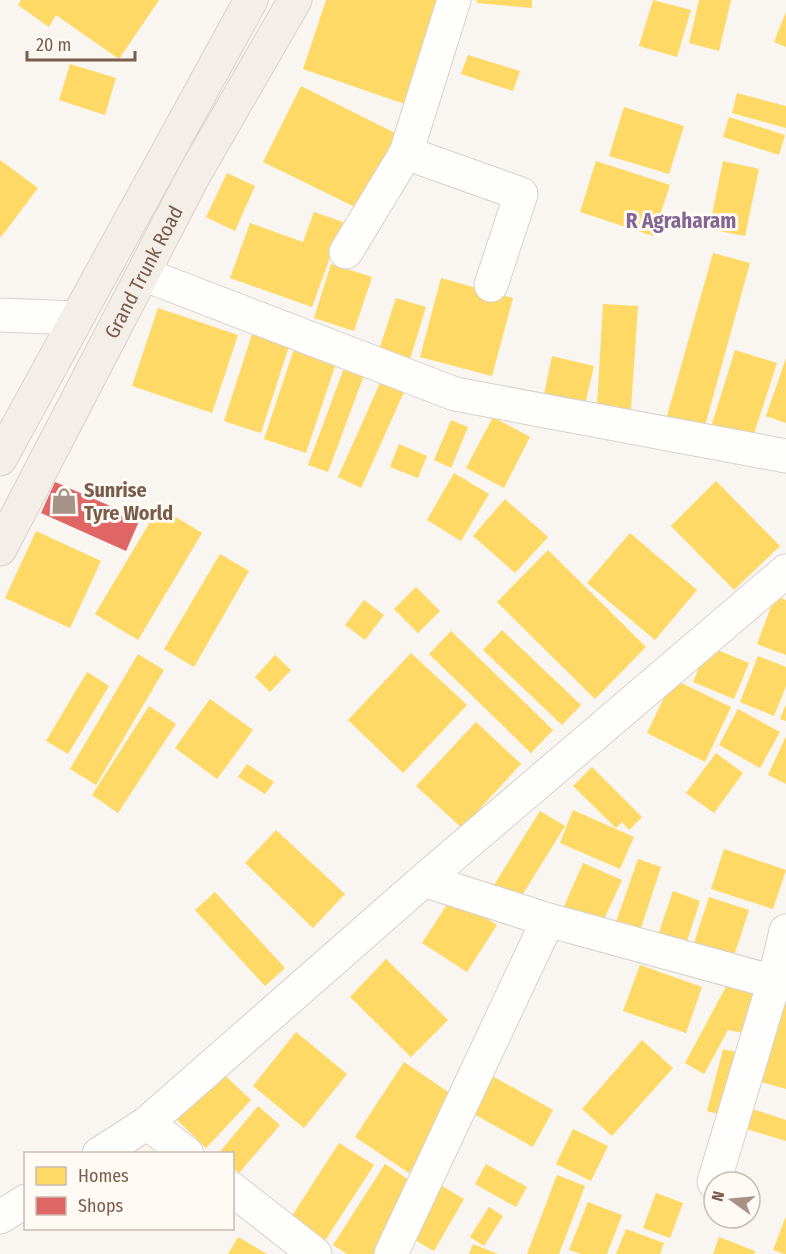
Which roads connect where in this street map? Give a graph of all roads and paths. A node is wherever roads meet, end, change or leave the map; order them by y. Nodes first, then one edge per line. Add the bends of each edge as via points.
1 (251, 0) edge
2 (295, 0) edge
3 (454, 0) edge
4 (406, 153) junction
5 (346, 252) dead end
6 (143, 274) junction
7 (491, 285) dead end
8 (0, 315) edge
9 (76, 318) junction
10 (786, 456) edge
11 (0, 459) edge
12 (0, 549) edge
13 (786, 571) edge
14 (424, 880) junction
15 (548, 920) junction
16 (786, 931) edge
17 (780, 983) edge
18 (147, 1123) junction
19 (102, 1152) edge
20 (184, 1152) edge
21 (719, 1170) edge
22 (234, 1191) edge
23 (24, 1202) edge
24 (0, 1217) edge
25 (315, 1254) edge
26 (392, 1254) edge

1 - 9 main road, Grand Trunk Road
2 - 6 main road, Grand Trunk Road via 194,175
3 - 4 street
4 - 5 street
4 - 7 street via 521,194
6 - 10 street via 455,394
6 - 12 main road, Grand Trunk Road
8 - 9 street
9 - 11 main road, Grand Trunk Road
13 - 14 street
14 - 15 street
14 - 18 street
15 - 17 street
15 - 26 street
16 - 17 street
17 - 21 street
18 - 19 street
18 - 20 street
22 - 25 street
23 - 24 street

